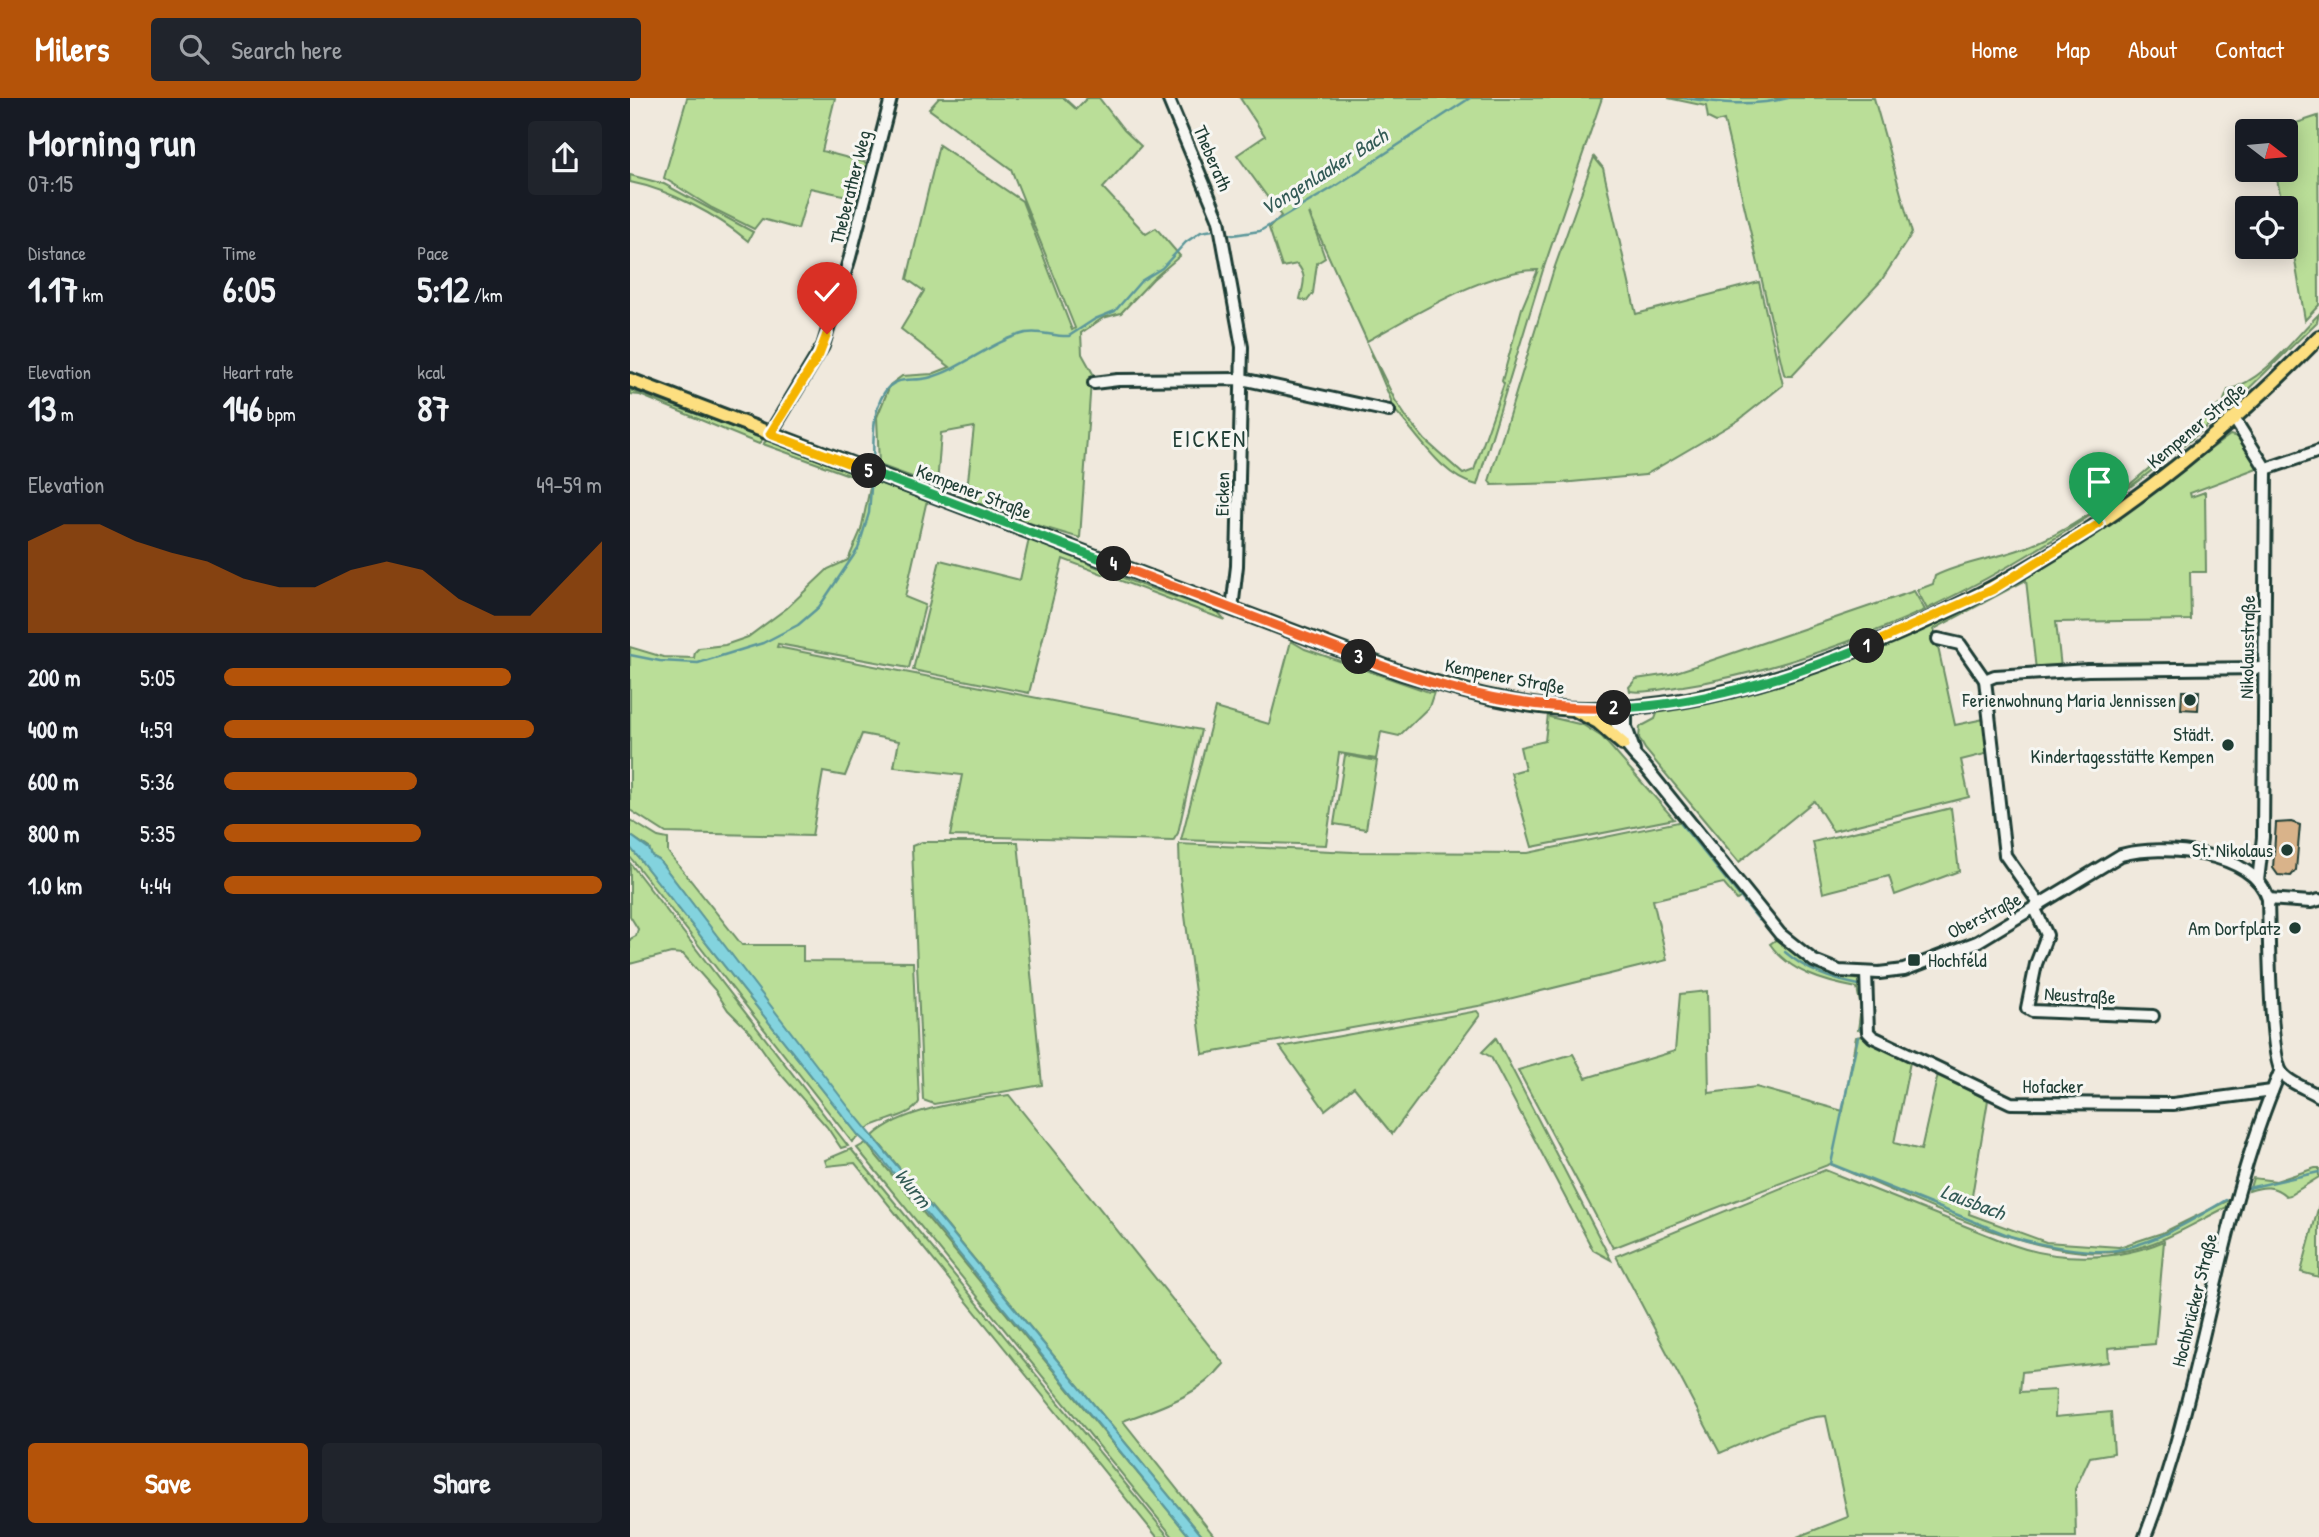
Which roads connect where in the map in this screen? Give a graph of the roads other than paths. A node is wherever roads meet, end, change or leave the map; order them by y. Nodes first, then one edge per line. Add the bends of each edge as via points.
1 (891, 98) edge
2 (1168, 98) edge
3 (1222, 233) joint
4 (2319, 337) edge
5 (1242, 379) junction
6 (630, 380) edge
7 (1094, 383) dead end
8 (1389, 411) dead end
9 (2235, 420) junction
10 (770, 434) junction
11 (2319, 451) edge
12 (2266, 469) junction
13 (1232, 609) junction
14 (1937, 639) dead end
15 (2264, 668) junction
16 (1985, 680) junction
17 (1620, 708) junction
18 (1574, 709) junction
19 (1623, 744) junction
20 (1643, 764) junction
21 (2258, 881) junction
22 (2268, 899) junction
23 (2319, 900) edge
24 (2038, 907) junction
25 (1866, 973) junction
26 (2154, 1016) dead end
27 (2280, 1072) junction
28 (2272, 1091) junction
29 (2319, 1096) edge
30 (2145, 1537) edge

1 - 10 street, Theberather Weg via 827,334
2 - 3 street, Theberath
3 - 5 street, Eicken via 1242,347
4 - 9 main road, Kempener Straße
5 - 7 street
5 - 8 street
5 - 13 street, Eicken
6 - 10 main road, Kempener Straße
9 - 12 street
9 - 17 main road, Kempener Straße via 2130,503 2031,568 1962,605 1790,674 1721,693
10 - 13 main road, Kempener Straße
11 - 12 street
12 - 15 street, Nikolausstraße
13 - 18 main road, Kempener Straße via 1449,687
14 - 16 street via 1960,644
15 - 16 street via 2088,670
15 - 21 street, Nikolausstraße via 2263,837
16 - 24 street via 2005,855
17 - 18 main road, Kempener Straße
17 - 19 street via 1615,725
17 - 20 street via 1629,742
18 - 19 main road
19 - 20 street
20 - 25 street, Oberstraße via 1780,934 1824,966
21 - 22 street
21 - 24 street, Oberstraße via 2217,858 2187,850 2147,849 2113,858
22 - 23 street
22 - 27 street via 2272,1012
24 - 25 street, Oberstraße via 1976,942 1904,970
24 - 26 street, Neustraße via 2047,935 2027,1008
25 - 28 street, Hofacker via 1868,1032 1872,1037 2011,1103 2174,1104
27 - 28 street, Hochbrücker Straße
27 - 29 street
28 - 30 street, Hochbrücker Straße via 2234,1208 2165,1486

